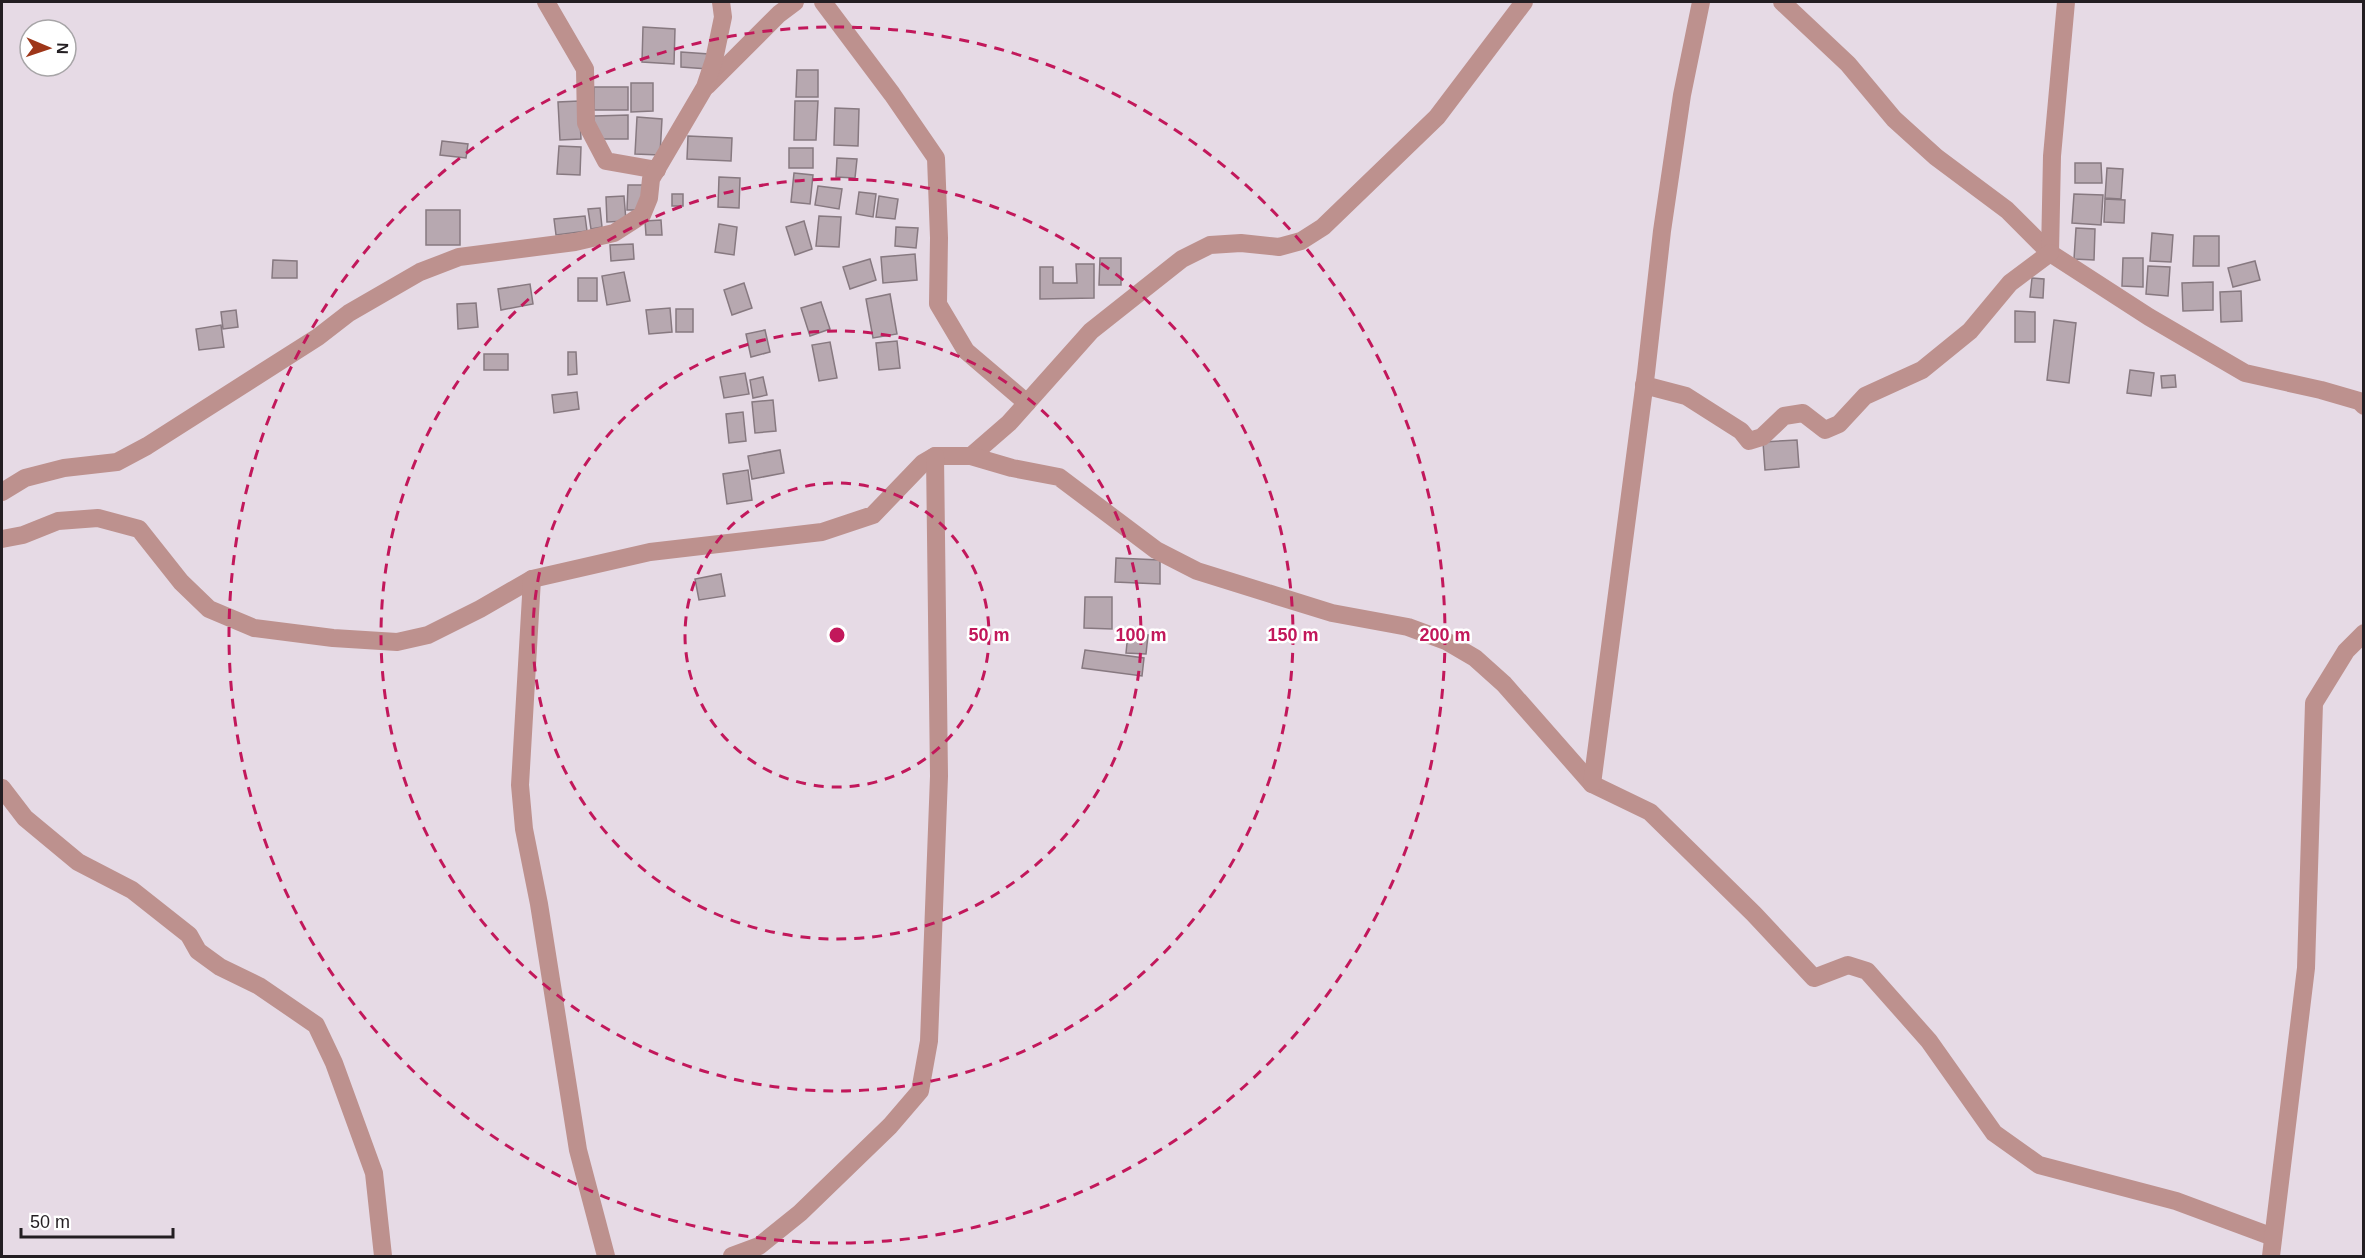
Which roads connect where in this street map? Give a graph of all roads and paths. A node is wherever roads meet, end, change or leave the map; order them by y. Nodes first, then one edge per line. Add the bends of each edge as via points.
1 (546, 2) edge
2 (721, 2) edge
3 (795, 2) edge
4 (823, 2) edge
5 (1524, 2) edge
6 (1701, 2) edge
7 (1782, 2) edge
8 (2066, 2) edge
9 (705, 87) junction
10 (657, 170) junction
11 (2050, 254) junction
12 (1644, 385) junction
13 (1027, 404) junction
14 (2364, 406) edge
15 (935, 456) junction
16 (971, 456) junction
17 (2, 492) edge
18 (2, 539) edge
19 (532, 579) junction
20 (2364, 633) edge
21 (1592, 784) junction
22 (2, 789) edge
23 (2273, 1237) junction
24 (383, 1257) edge
25 (606, 1257) edge
26 (732, 1257) edge
27 (2271, 1257) edge

1 - 10 street via 585,69 586,123 606,161
2 - 9 street via 723,17
3 - 9 street
4 - 13 street via 936,158 938,304 966,351
5 - 13 street via 1437,117 1323,227 1301,241 1279,247 1210,245 1182,260 1091,331
6 - 12 street via 1682,95
7 - 11 street via 1848,64 1894,119 1936,157 2007,210
8 - 11 street via 2052,156
9 - 10 street
10 - 17 street via 651,178 642,215 614,233 459,257 420,272 117,462 64,468 25,478
11 - 12 street via 2010,283 1970,331 1922,370 1865,396 1839,424 1825,430 1803,413 1784,416 1762,437 1749,441 1741,431 1686,396
11 - 14 street via 2245,373 2321,390
12 - 21 street
13 - 16 street
15 - 16 street
15 - 19 street via 923,463 873,515 822,532 650,552
15 - 26 street via 939,776 929,1041 920,1090 890,1126 800,1213 759,1245
16 - 21 street via 1059,477 1156,550 1197,571 1332,613 1408,627 1446,641 1475,658 1504,684
18 - 19 street via 58,521 98,518 140,528 181,582 209,609 254,628 333,638 397,642 428,635
19 - 25 street via 520,785 524,829 578,1150
20 - 23 street via 2346,651 2314,703 2306,968
21 - 23 street via 1650,813 1814,978 1848,965 1867,971 1929,1041 1994,1133 2038,1165 2176,1201
22 - 24 street via 25,818 78,862 132,890 189,935 198,951 316,1025 374,1173
23 - 27 street

